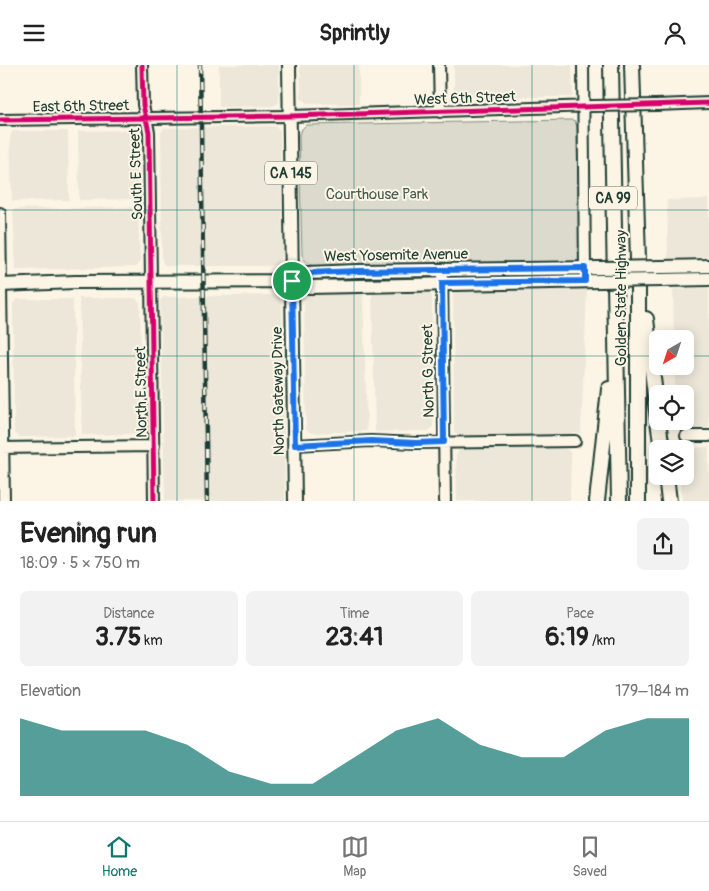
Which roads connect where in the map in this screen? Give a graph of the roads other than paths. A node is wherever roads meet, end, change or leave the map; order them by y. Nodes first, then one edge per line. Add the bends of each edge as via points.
1 (142, 65) edge
2 (289, 65) edge
3 (439, 65) edge
4 (583, 65) edge
5 (611, 65) edge
6 (632, 65) edge
7 (709, 103) edge
8 (588, 106) junction
9 (440, 112) junction
10 (291, 116) junction
11 (222, 117) joint
12 (146, 118) junction
13 (0, 120) edge
14 (0, 213) edge
15 (638, 259) junction
16 (709, 266) edge
17 (585, 268) junction
18 (662, 274) junction
19 (601, 275) junction
20 (442, 277) junction
21 (709, 279) edge
22 (292, 281) junction
23 (585, 281) junction
24 (152, 282) junction
25 (1, 285) edge
26 (615, 331) junction
27 (654, 385) edge
28 (686, 436) dead end
29 (709, 436) edge
30 (575, 441) dead end
31 (444, 442) junction
32 (295, 445) junction
33 (154, 446) junction
34 (2, 448) edge
35 (667, 485) edge
36 (4, 501) edge
37 (154, 501) edge
38 (295, 501) edge
39 (445, 501) edge
40 (597, 501) edge
41 (619, 501) edge
42 (638, 501) edge
43 (670, 501) edge

1 - 12 street, South E Street
2 - 10 main road, CA 145
3 - 9 street
4 - 8 street
5 - 26 highway, Golden State Highway / CA 99
6 - 15 highway, Golden State Highway / CA 99
7 - 8 street, West 6th Street, bridge
8 - 9 street, West 6th Street
8 - 17 street
9 - 10 street, West 6th Street
10 - 11 street, West 6th Street
10 - 22 main road, CA 145
11 - 12 street, East 6th Street
12 - 13 street, East 6th Street
12 - 24 street, South E Street via 149,131
14 - 25 street
15 - 27 highway
15 - 42 highway, Golden State Highway / CA 99
16 - 18 main road, West Yosemite Avenue
17 - 19 main road, West Yosemite Avenue
17 - 20 main road, West Yosemite Avenue
17 - 23 main road
18 - 19 main road, West Yosemite Avenue, bridge
18 - 21 main road, West Yosemite Avenue
19 - 23 main road, West Yosemite Avenue
20 - 22 main road, West Yosemite Avenue via 309,287
20 - 23 main road, West Yosemite Avenue
20 - 31 street, North G Street
22 - 24 main road, West Yosemite Avenue
22 - 32 main road, North Gateway Drive
24 - 25 main road, West Yosemite Avenue
24 - 33 street, North E Street
25 - 34 street
26 - 40 highway
26 - 41 highway, Golden State Highway / CA 99
28 - 29 street
30 - 31 street
31 - 32 street
31 - 39 street, North G Street
32 - 38 main road, North Gateway Drive
33 - 34 street
33 - 37 street, North E Street
34 - 36 street
35 - 43 highway

